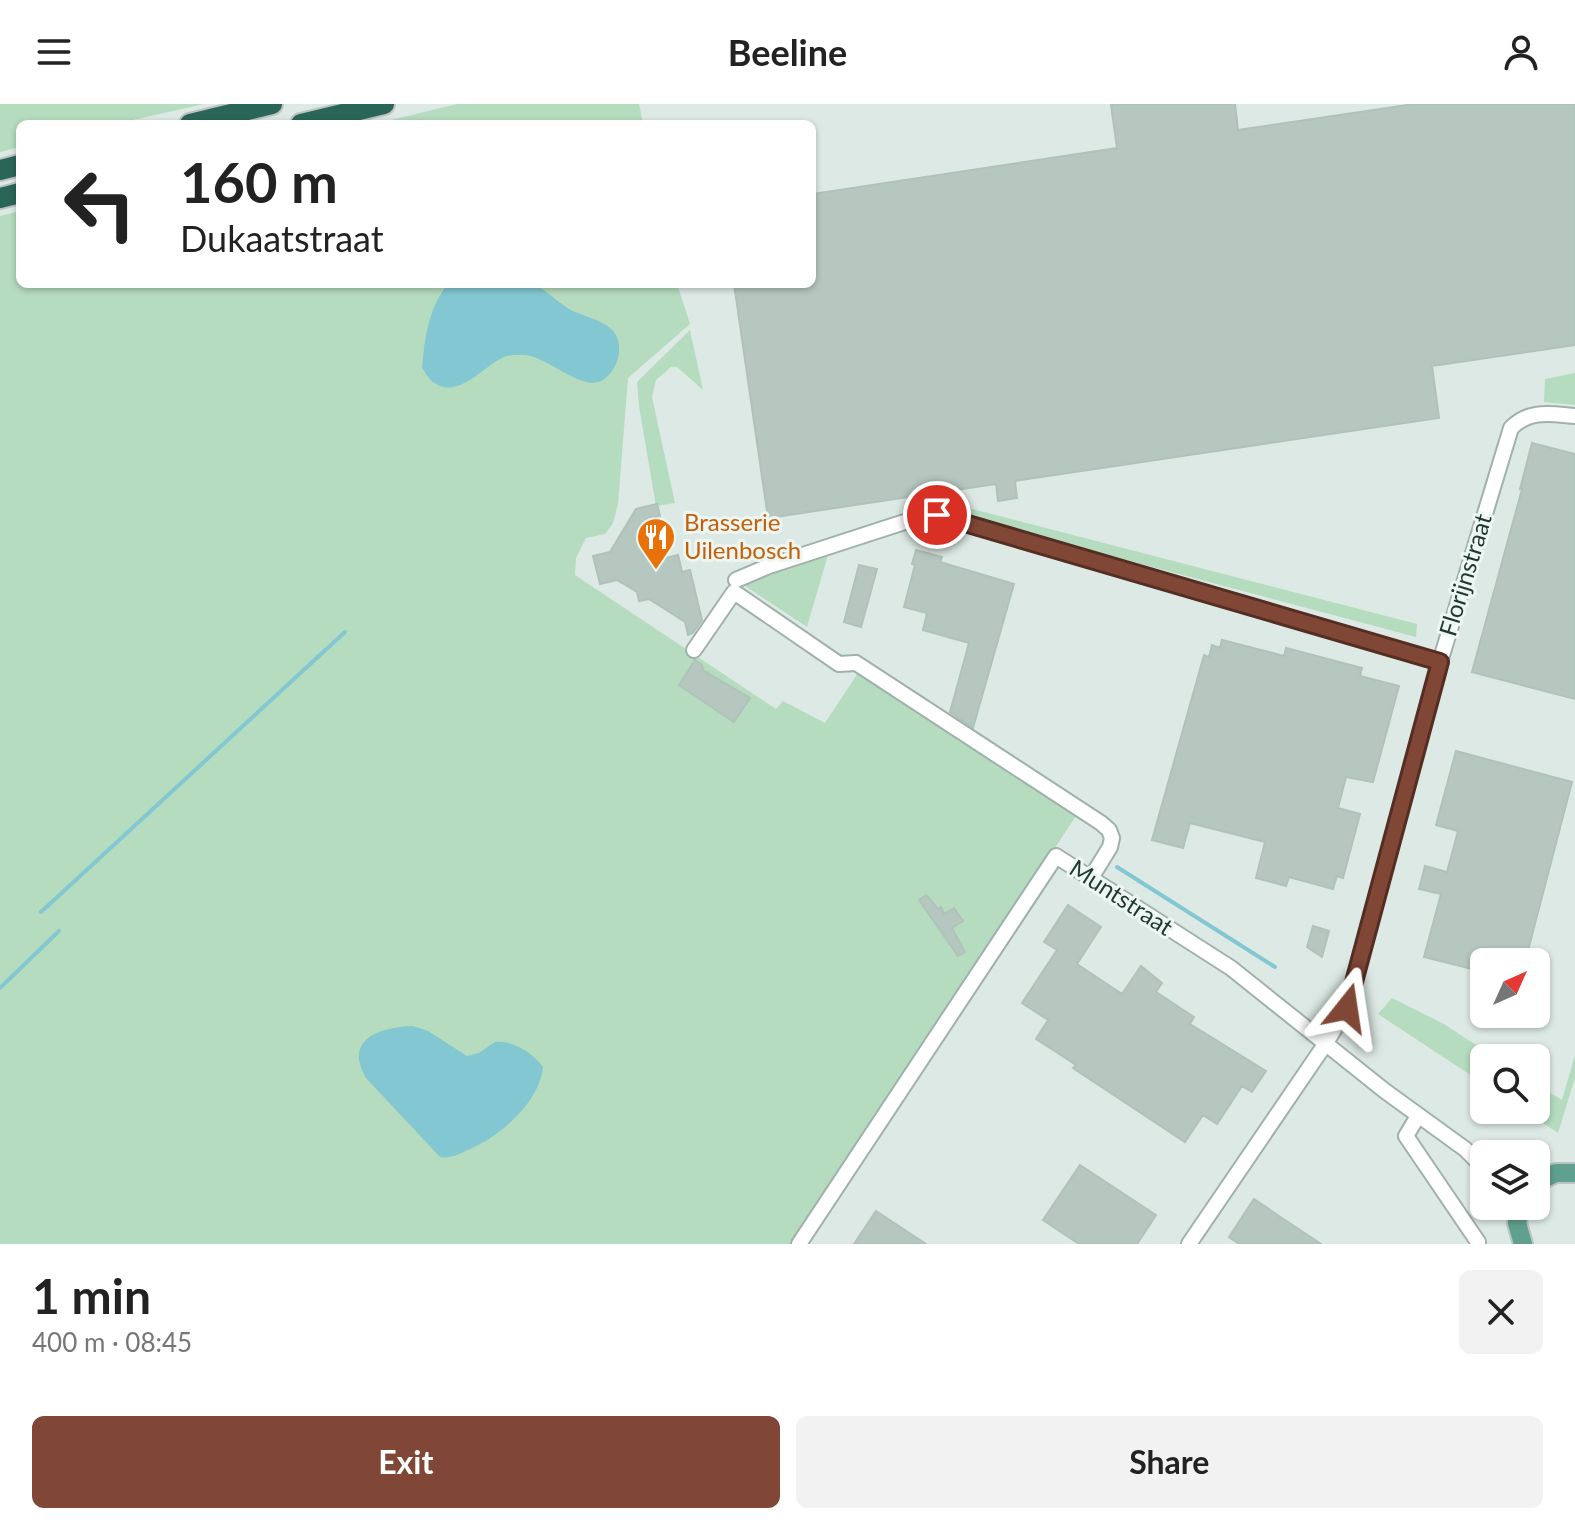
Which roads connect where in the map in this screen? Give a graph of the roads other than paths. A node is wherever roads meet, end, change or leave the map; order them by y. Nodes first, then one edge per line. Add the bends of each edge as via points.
1 (272, 104) edge
2 (384, 104) edge
3 (206, 120) edge
4 (318, 120) edge
5 (1575, 416) edge
6 (736, 580) dead end
7 (694, 650) dead end
8 (1440, 662) junction
9 (1091, 878) junction
10 (1326, 1043) junction
11 (1418, 1116) junction
12 (1465, 1149) junction
13 (1470, 1151) edge
14 (1470, 1154) edge
15 (1573, 1166) edge
16 (1550, 1176) edge
17 (1518, 1220) edge
18 (1478, 1242) edge
19 (799, 1244) edge
20 (1189, 1244) edge
21 (1523, 1244) edge

1 - 3 highway
2 - 4 highway
5 - 8 street, Florijnstraat via 1535,413 1511,428
6 - 8 street via 937,515
7 - 9 street via 734,592 839,664 856,663 1109,830 1110,847
8 - 10 street, Florijnstraat via 1347,1008
9 - 10 street, Muntstraat via 1231,968
9 - 19 street, Muntstraat via 1056,856
10 - 11 street
10 - 20 street
11 - 12 street
11 - 18 street via 1406,1136
12 - 13 street
12 - 14 street
15 - 16 main road
17 - 21 main road

